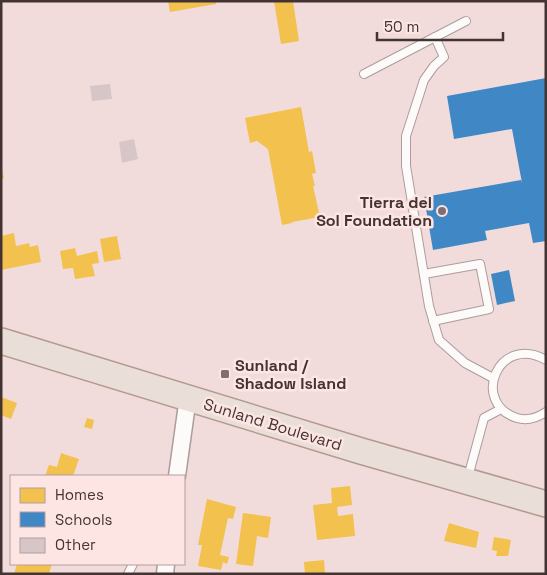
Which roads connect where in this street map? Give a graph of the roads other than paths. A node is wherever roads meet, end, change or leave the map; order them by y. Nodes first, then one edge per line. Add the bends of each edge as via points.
1 (466, 21) dead end
2 (435, 37) junction
3 (364, 74) dead end
4 (424, 274) junction
5 (434, 320) junction
6 (1, 341) edge
7 (546, 360) edge
8 (493, 378) junction
9 (188, 397) junction
10 (500, 408) junction
11 (546, 412) edge
12 (177, 475) edge
13 (467, 482) junction
14 (546, 504) edge

1 - 2 lane
2 - 3 lane
2 - 4 lane via 444,57 424,80 406,136 406,166
4 - 5 lane
4 - 5 lane via 480,264 489,309
5 - 8 lane via 439,340 465,363
6 - 9 main road, Sunland Boulevard
7 - 8 lane via 526,353 515,355 505,360
8 - 10 lane via 492,389
9 - 12 street
9 - 13 main road, Sunland Boulevard
10 - 11 lane via 519,419 530,419
10 - 13 lane via 484,418
13 - 14 main road, Sunland Boulevard

